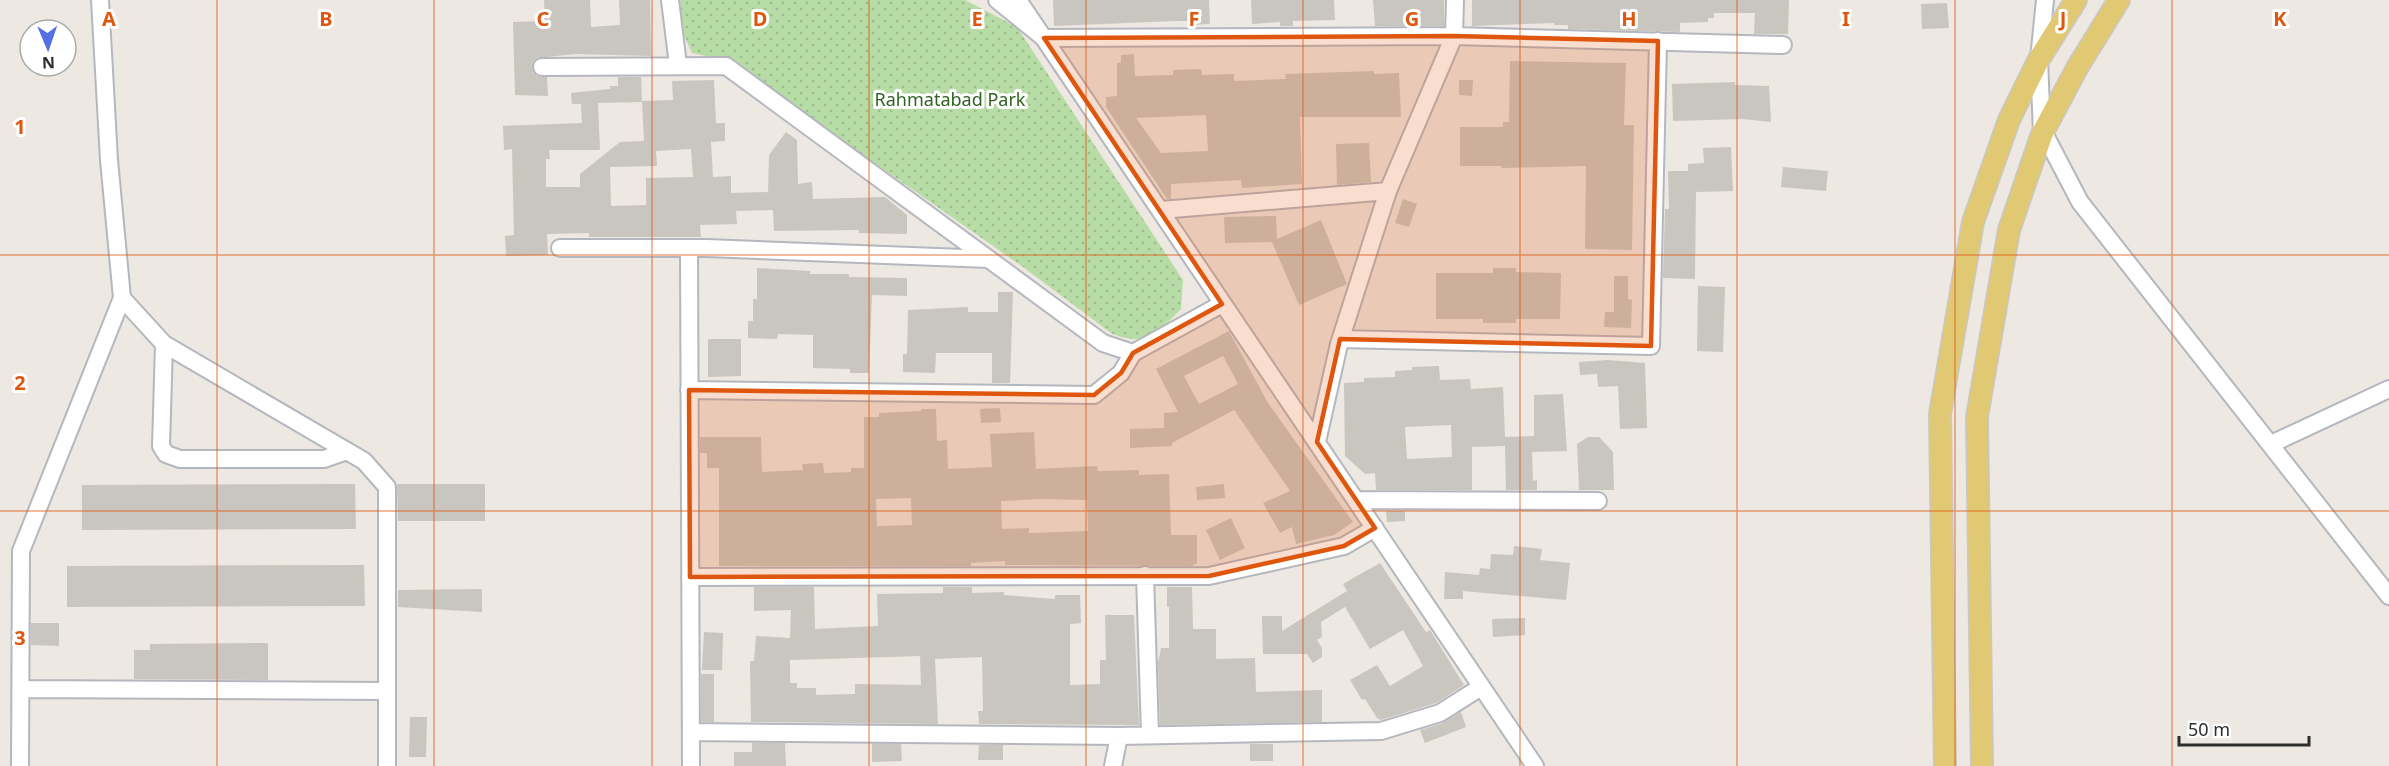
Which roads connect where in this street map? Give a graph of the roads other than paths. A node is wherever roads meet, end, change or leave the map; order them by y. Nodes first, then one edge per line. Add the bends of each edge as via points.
1 (100, 0) edge
2 (670, 0) edge
3 (997, 0) edge
4 (1018, 0) edge
5 (1455, 0) edge
6 (2045, 0) edge
7 (2076, 0) edge
8 (2119, 0) edge
9 (1454, 36) junction
10 (1044, 38) junction
11 (1658, 41) junction
12 (1783, 45) dead end
13 (2039, 59) junction
14 (678, 65) junction
15 (542, 67) dead end
16 (2042, 134) junction
17 (1388, 191) junction
18 (1161, 210) junction
19 (560, 248) dead end
20 (689, 248) junction
21 (989, 259) junction
22 (122, 298) junction
23 (1222, 304) junction
24 (1341, 339) junction
25 (164, 344) junction
26 (1133, 353) junction
27 (2389, 389) edge
28 (689, 390) junction
29 (1317, 442) junction
30 (2271, 444) junction
31 (347, 451) junction
32 (1356, 500) junction
33 (1598, 501) dead end
34 (1375, 528) junction
35 (1145, 575) junction
36 (690, 577) junction
37 (2389, 596) edge
38 (1481, 687) junction
39 (21, 689) junction
40 (387, 691) junction
41 (691, 732) junction
42 (1150, 735) junction
43 (1119, 736) junction
44 (20, 766) edge
45 (387, 766) edge
46 (691, 766) edge
47 (1113, 766) edge
48 (1535, 766) edge
49 (1945, 766) edge
50 (1982, 766) edge

1 - 22 street
2 - 14 street
3 - 10 street
4 - 10 street
5 - 9 street
6 - 13 street
7 - 13 main road
8 - 16 main road
9 - 10 street
9 - 11 street
9 - 17 street
10 - 18 street
11 - 12 street
11 - 24 street via 1651,346
13 - 16 street
13 - 49 main road via 2009,120 1973,222 1940,414
14 - 15 street
14 - 21 street via 726,66
16 - 30 street via 2080,202
16 - 50 main road via 2009,230 1977,417
17 - 18 street
17 - 24 street
18 - 23 street
19 - 20 street
20 - 21 street
20 - 28 street
21 - 26 street via 1103,343
22 - 25 street
22 - 39 street via 21,551
23 - 26 street
23 - 29 street
24 - 29 street
25 - 31 street
25 - 31 street via 161,446 166,454 180,459 324,459
26 - 28 street via 1121,373 1094,395
27 - 30 street
28 - 36 street
29 - 32 street
30 - 37 street
31 - 40 street via 364,461 387,487
32 - 33 street
32 - 34 street
34 - 35 street via 1344,546 1209,576
34 - 38 street
35 - 36 street
35 - 42 street
36 - 41 street
38 - 42 street via 1440,713 1381,731
38 - 48 street
39 - 40 street
39 - 44 street
40 - 45 street
41 - 43 street
41 - 46 street
42 - 43 street
43 - 47 street

